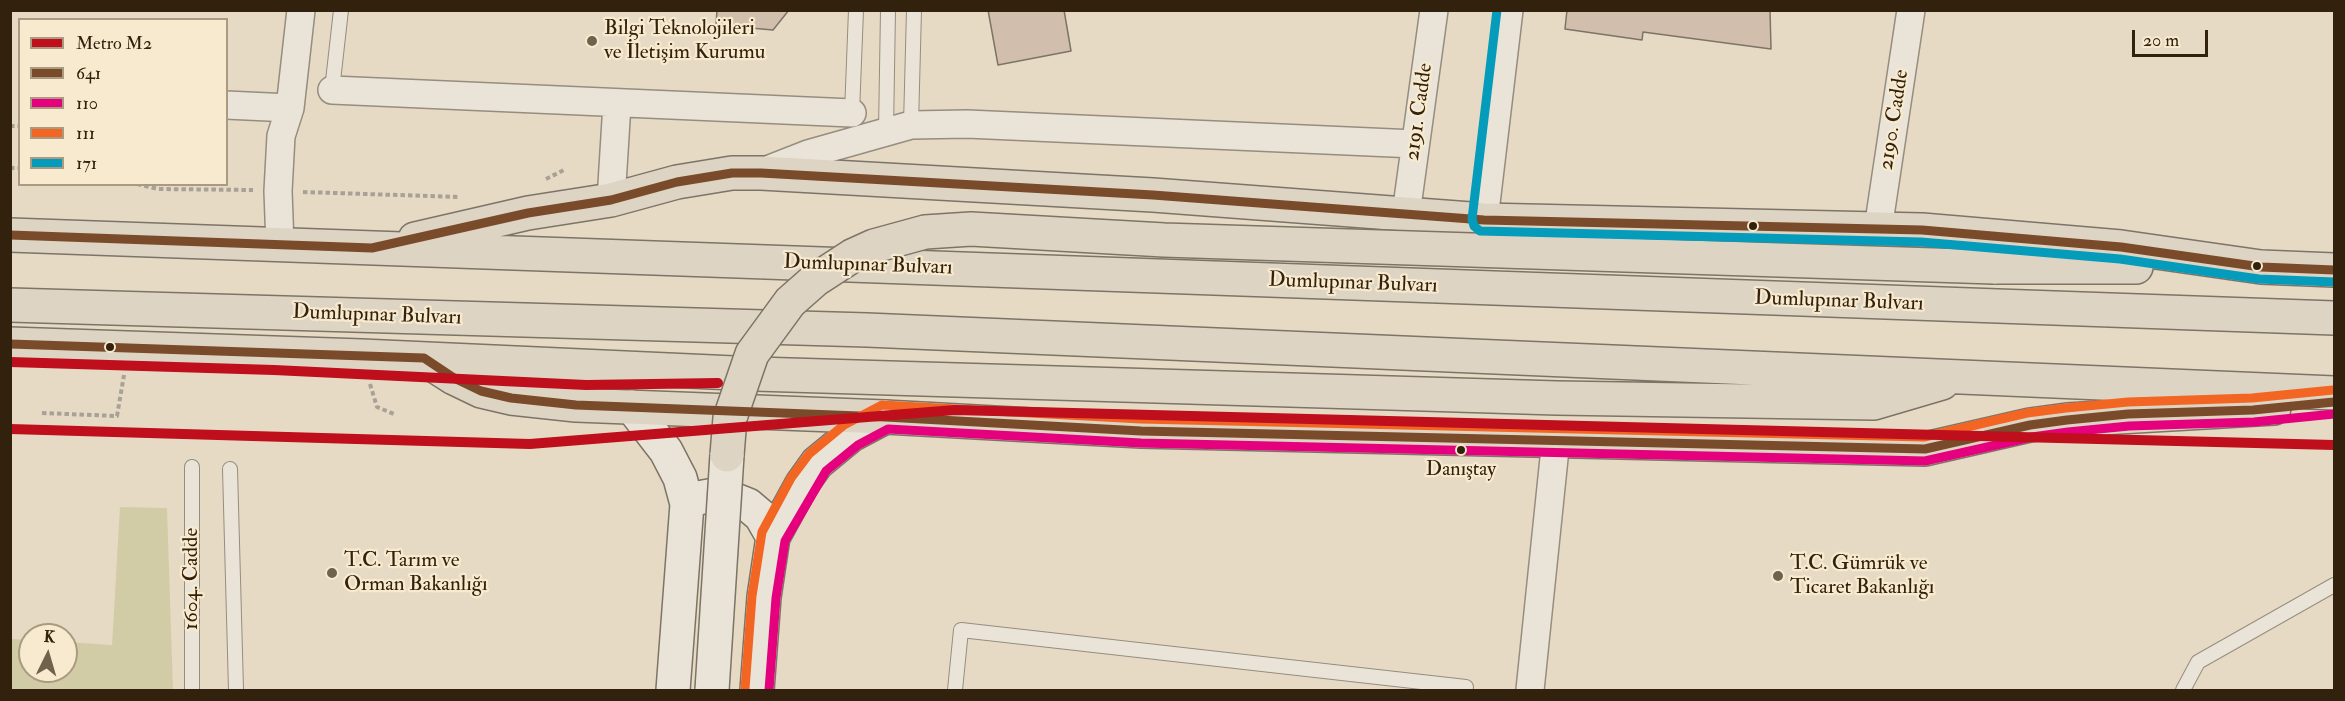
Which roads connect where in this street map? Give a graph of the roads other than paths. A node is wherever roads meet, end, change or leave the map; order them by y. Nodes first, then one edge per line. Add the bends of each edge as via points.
1 (301, 10) edge
2 (341, 10) edge
3 (856, 10) edge
4 (888, 10) edge
5 (914, 10) edge
6 (1434, 10) edge
7 (1509, 10) edge
8 (1911, 10) edge
9 (332, 90) joint
10 (617, 104) junction
11 (228, 105) edge
12 (290, 108) junction
13 (852, 113) joint
14 (899, 128) junction
15 (1415, 144) junction
16 (761, 173) junction
17 (611, 200) junction
18 (1406, 214) junction
19 (1484, 220) junction
20 (1878, 229) junction
21 (10, 235) edge
22 (280, 245) junction
23 (372, 248) junction
24 (2261, 267) junction
25 (2334, 270) edge
26 (10, 305) edge
27 (2334, 318) edge
28 (10, 344) edge
29 (424, 358) junction
30 (1966, 376) junction
31 (2334, 393) edge
32 (2334, 402) edge
33 (633, 407) junction
34 (885, 417) junction
35 (1556, 439) junction
36 (727, 455) joint
37 (192, 467) dead end
38 (230, 469) dead end
39 (687, 504) junction
40 (773, 537) junction
41 (2334, 585) edge
42 (1466, 687) dead end
43 (192, 690) edge
44 (236, 690) edge
45 (673, 690) edge
46 (712, 690) edge
47 (757, 690) edge
48 (955, 690) edge
49 (1530, 690) edge
50 (2183, 690) edge

1 - 12 street
2 - 9 lane
3 - 13 lane
4 - 14 lane
5 - 14 lane
6 - 15 street, 2191. Cadde
7 - 19 street
8 - 20 street, 2190. Cadde
9 - 10 street
10 - 13 street
10 - 17 street
11 - 12 street
12 - 22 street via 281,136
14 - 15 street via 967,124
14 - 16 street via 808,154
15 - 18 street, 2191. Cadde
16 - 17 highway, Dumlupınar Bulvarı via 732,173 677,182
16 - 18 highway, Dumlupınar Bulvarı
17 - 23 highway, Dumlupınar Bulvarı via 528,213
18 - 19 highway, Dumlupınar Bulvarı
19 - 20 highway, Dumlupınar Bulvarı
20 - 24 highway, Dumlupınar Bulvarı via 2069,241
21 - 22 highway, Dumlupınar Bulvarı
22 - 23 highway, Dumlupınar Bulvarı
23 - 27 highway, Dumlupınar Bulvarı
24 - 25 highway, Dumlupınar Bulvarı
24 - 36 highway, bridge via 1994,267 1176,241 971,228 925,232 852,256 790,302 752,354 730,418
26 - 30 highway, Dumlupınar Bulvarı via 867,330
28 - 29 highway, Dumlupınar Bulvarı
29 - 30 highway, Dumlupınar Bulvarı via 767,374 1557,398 1874,403
29 - 33 highway via 481,391 511,398
30 - 31 highway, Dumlupınar Bulvarı
32 - 35 highway via 2048,422 1925,449
33 - 34 highway
33 - 39 main road via 666,451 680,478
34 - 35 highway via 1142,431
34 - 40 main road via 852,435 817,464
35 - 49 street
36 - 46 main road, bridge
37 - 43 lane, 1604. Cadde
38 - 44 lane, 1604. Cadde
39 - 40 main road via 701,496 731,497 761,516
39 - 45 main road
40 - 47 main road
41 - 50 lane via 2198,663
42 - 48 lane via 962,630

